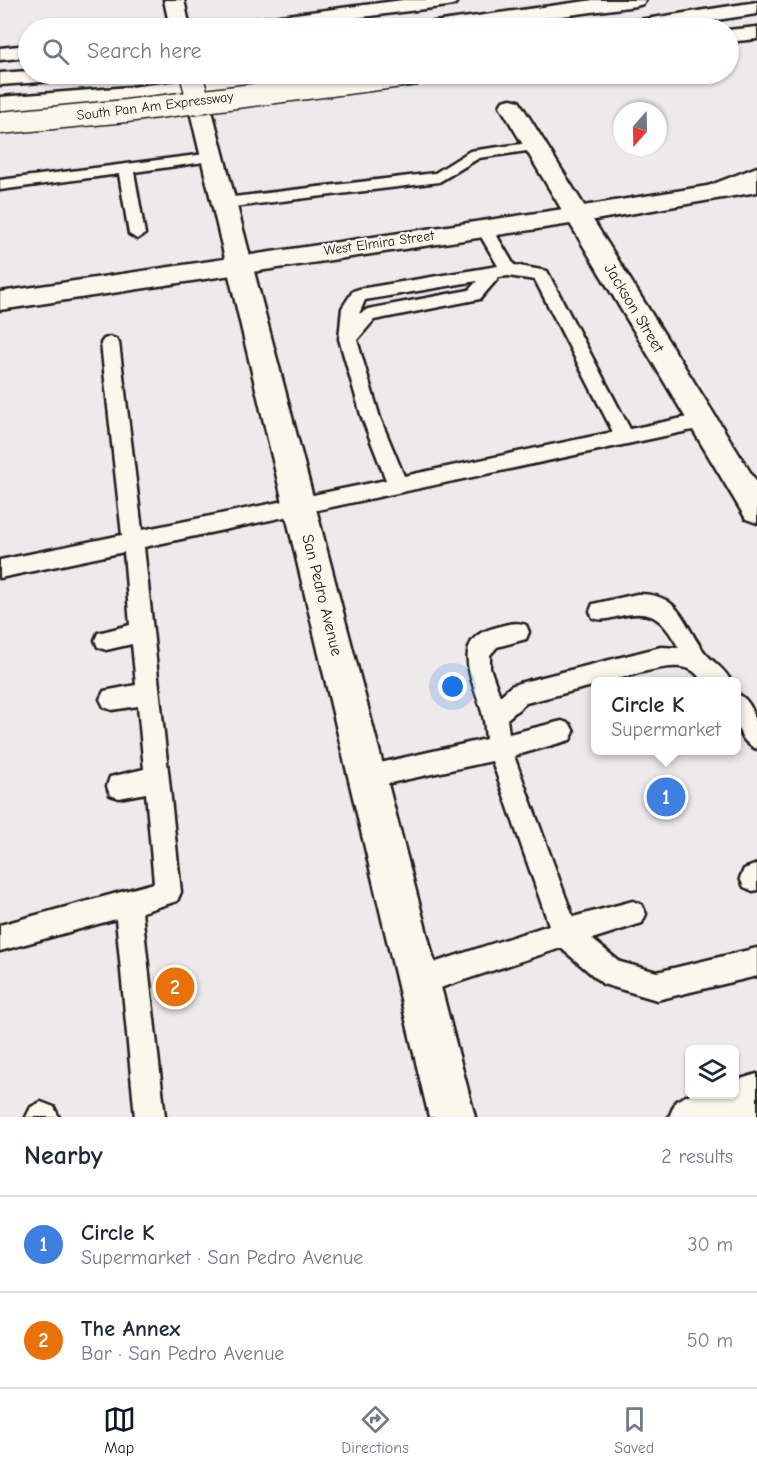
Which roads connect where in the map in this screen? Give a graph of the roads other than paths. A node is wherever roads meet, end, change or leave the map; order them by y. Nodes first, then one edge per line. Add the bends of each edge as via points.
1 (174, 0) edge
2 (448, 0) edge
3 (636, 0) edge
4 (757, 8) edge
5 (178, 18) edge
6 (310, 18) edge
7 (506, 18) edge
8 (692, 18) edge
9 (757, 33) edge
10 (739, 35) edge
11 (18, 52) edge
12 (0, 54) edge
13 (18, 78) edge
14 (0, 79) edge
15 (194, 84) edge
16 (206, 84) edge
17 (338, 84) edge
18 (0, 104) edge
19 (511, 106) dead end
20 (0, 123) edge
21 (536, 146) junction
22 (213, 157) junction
23 (126, 168) junction
24 (757, 174) edge
25 (0, 184) edge
26 (757, 184) edge
27 (716, 191) junction
28 (225, 203) junction
29 (577, 214) junction
30 (484, 228) junction
31 (137, 234) dead end
32 (240, 263) junction
33 (500, 271) junction
34 (0, 301) edge
35 (111, 343) dead end
36 (702, 421) junction
37 (625, 437) junction
38 (398, 486) junction
39 (300, 507) junction
40 (757, 510) edge
41 (133, 542) junction
42 (0, 569) edge
43 (601, 611) dead end
44 (142, 632) junction
45 (518, 632) dead end
46 (106, 640) dead end
47 (698, 660) junction
48 (716, 677) edge
49 (148, 694) junction
50 (112, 699) dead end
51 (741, 712) edge
52 (495, 715) junction
53 (562, 732) dead end
54 (757, 738) edge
55 (499, 748) junction
56 (367, 776) junction
57 (156, 779) junction
58 (119, 786) dead end
59 (128, 904) junction
60 (633, 914) dead end
61 (565, 933) junction
62 (0, 938) edge
63 (757, 962) edge
64 (419, 981) junction
65 (757, 1097) edge
66 (150, 1117) edge
67 (452, 1117) edge
68 (692, 1117) edge

1 - 5 main road
2 - 6 main road
3 - 7 main road
4 - 8 main road
9 - 10 main road
11 - 12 main road
13 - 14 main road
15 - 22 main road, San Pedro Avenue, bridge
16 - 18 main road, South Pan Am Expressway
17 - 20 main road, South Pan Am Expressway, bridge
19 - 21 main road, Jackson Street
21 - 28 lane via 475,154 439,177
21 - 29 main road, Jackson Street
22 - 23 lane
22 - 28 main road, San Pedro Avenue
23 - 25 lane
23 - 31 lane
24 - 27 main road
26 - 27 main road, West Elmira Street
27 - 29 main road, West Elmira Street
28 - 32 main road, San Pedro Avenue
29 - 30 main road, West Elmira Street
29 - 36 main road, Jackson Street
30 - 32 main road, West Elmira Street
30 - 33 lane
32 - 34 main road, West Elmira Street
32 - 39 main road, San Pedro Avenue
33 - 37 lane via 541,275
33 - 38 lane via 360,294 351,308 348,339 371,418
35 - 41 lane
36 - 37 lane
36 - 40 main road, Jackson Street
37 - 38 lane
38 - 39 lane
39 - 41 lane
39 - 56 main road, San Pedro Avenue
41 - 42 lane
41 - 44 lane
43 - 47 lane via 643,603 659,606
44 - 46 lane
44 - 49 lane
45 - 52 lane via 490,639 479,652 479,668
47 - 48 lane
47 - 52 lane via 661,657 622,665 519,693
49 - 50 lane
49 - 57 lane
51 - 54 lane
52 - 55 lane
53 - 55 lane
55 - 56 lane
55 - 61 lane
56 - 64 main road, San Pedro Avenue
57 - 58 lane
57 - 59 lane via 168,892
59 - 62 lane
59 - 66 lane
60 - 61 lane
61 - 63 lane via 613,974 657,986
61 - 64 lane
64 - 67 main road, San Pedro Avenue
65 - 68 main road

